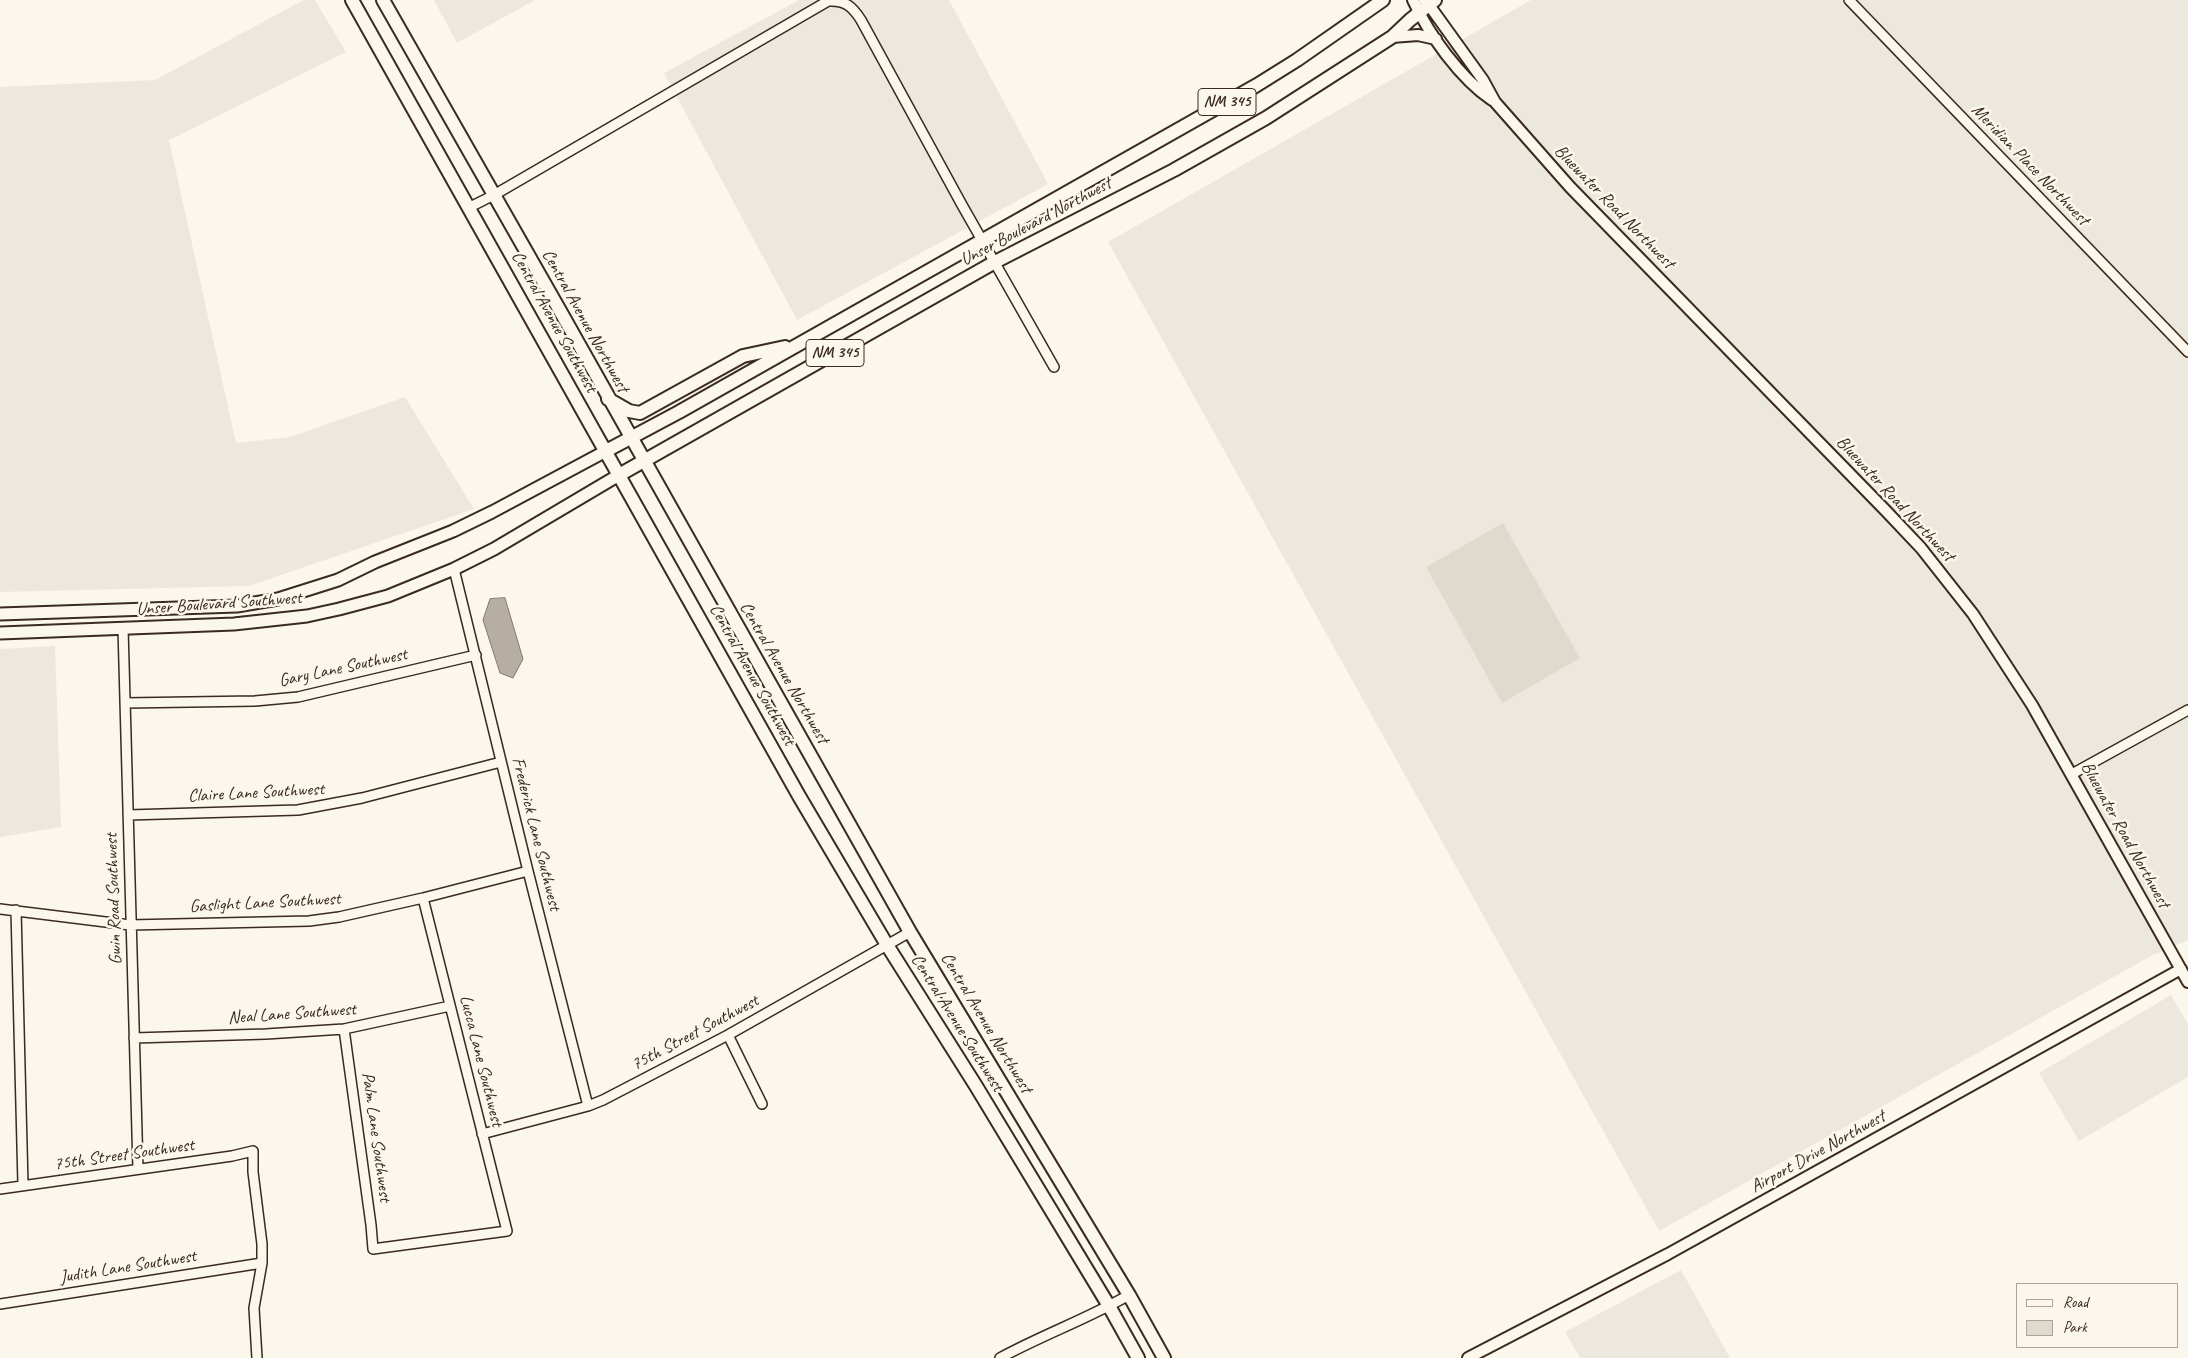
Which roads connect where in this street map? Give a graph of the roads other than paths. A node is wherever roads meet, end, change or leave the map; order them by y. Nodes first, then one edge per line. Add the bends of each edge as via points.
1 (352, 0) edge
2 (383, 0) edge
3 (1383, 0) edge
4 (1412, 0) edge
5 (1849, 0) edge
6 (1429, 2) edge
7 (1419, 13) junction
8 (1392, 37) junction
9 (1436, 39) junction
10 (1495, 102) junction
11 (494, 195) junction
12 (470, 207) junction
13 (982, 240) junction
14 (995, 262) junction
15 (797, 345) junction
16 (2187, 348) edge
17 (1054, 367) dead end
18 (608, 399) junction
19 (630, 438) junction
20 (606, 451) junction
21 (644, 462) junction
22 (619, 475) junction
23 (454, 569) junction
24 (0, 614) edge
25 (123, 628) junction
26 (0, 632) edge
27 (476, 655) junction
28 (125, 703) junction
29 (2188, 710) edge
30 (501, 762) junction
31 (2072, 774) junction
32 (128, 815) junction
33 (528, 871) junction
34 (423, 898) junction
35 (0, 909) edge
36 (16, 910) junction
37 (130, 925) junction
38 (910, 932) junction
39 (887, 945) junction
40 (2181, 969) junction
41 (2188, 982) edge
42 (450, 1006) junction
43 (344, 1029) junction
44 (728, 1036) junction
45 (134, 1038) junction
46 (762, 1104) dead end
47 (588, 1106) junction
48 (482, 1134) junction
49 (138, 1169) junction
50 (23, 1186) junction
51 (0, 1189) edge
52 (507, 1231) joint
53 (262, 1263) junction
54 (1129, 1295) junction
55 (0, 1304) edge
56 (1109, 1306) junction
57 (257, 1358) edge
58 (1000, 1358) edge
59 (1138, 1358) edge
60 (1164, 1358) edge
61 (1468, 1358) edge

1 - 12 main road, Central Avenue Southwest
2 - 11 main road, Central Avenue Northwest
3 - 13 main road, Unser Boulevard Northwest / NM 345 via 1257,85
4 - 7 street, Bluewater Road Northwest
5 - 16 street, Meridian Place Northwest
6 - 7 main road, Unser Boulevard Northwest / NM 345
6 - 10 street, Bluewater Road Northwest via 1484,80
7 - 8 main road, Unser Boulevard Northwest / NM 345
7 - 9 street, Bluewater Road Northwest
8 - 9 street via 1418,35
8 - 14 main road, Unser Boulevard Northwest / NM 345 via 1266,118 1174,170
9 - 10 street, Bluewater Road Northwest via 1474,87
10 - 31 street, Bluewater Road Northwest via 1570,187 1920,548 1981,624
11 - 12 street
11 - 13 street via 828,1 838,0 847,2 858,15
11 - 18 main road, Central Avenue Northwest
12 - 20 main road, Central Avenue Southwest
13 - 14 street
13 - 15 main road, Unser Boulevard Northwest / NM 345
14 - 17 street
14 - 21 main road, Unser Boulevard Northwest / NM 345
15 - 18 main road via 743,356 640,412 629,411
15 - 19 main road, Unser Boulevard Northwest / NM 345
18 - 19 main road, Central Avenue Northwest
19 - 20 main road, NM 345
19 - 21 main road, Central Avenue Northwest
20 - 22 main road, Central Avenue Southwest
20 - 24 main road, Unser Boulevard Southwest via 452,531 338,580 278,599 237,606
21 - 22 main road, NM 345
21 - 38 main road, Central Avenue Northwest
22 - 23 main road, Unser Boulevard Southwest
22 - 39 main road, Central Avenue Southwest
23 - 25 main road, Unser Boulevard Southwest via 388,596 307,616 234,624
23 - 27 street, Frederick Lane Southwest
25 - 26 main road, Unser Boulevard Southwest
25 - 28 street, Gwin Road Southwest
27 - 28 street, Gary Lane Southwest via 298,697 255,701
27 - 30 street, Frederick Lane Southwest
28 - 32 street, Gwin Road Southwest
29 - 31 street
30 - 32 street, Claire Lane Southwest via 298,810
30 - 33 street, Frederick Lane Southwest
31 - 40 street, Bluewater Road Northwest
32 - 37 street, Gwin Road Southwest
33 - 34 street, Gaslight Lane Southwest
33 - 47 street, Frederick Lane Southwest
34 - 37 street, Gaslight Lane Southwest via 309,921
34 - 42 street, Lucca Lane Southwest
35 - 36 street, Gaslight Lane Southwest
36 - 37 street, Gaslight Lane Southwest
36 - 50 street
37 - 45 street, Gwin Road Southwest
38 - 39 street, 75th Street Southwest
38 - 54 main road, Central Avenue Northwest
39 - 44 street, 75th Street Southwest
39 - 56 main road, Central Avenue Southwest
40 - 41 street, Bluewater Road Northwest
40 - 61 street, Airport Drive Northwest via 1668,1254
42 - 43 street, Neal Lane Southwest
42 - 48 street, Lucca Lane Southwest
43 - 45 street, Neal Lane Southwest
43 - 52 street, Palm Lane Southwest via 373,1250
44 - 46 street
44 - 47 street, 75th Street Southwest
45 - 49 street, Gwin Road Southwest
47 - 48 street, 75th Street Southwest
48 - 52 street, Lucca Lane Southwest
49 - 50 street, 75th Street Southwest
49 - 53 street, 75th Street Southwest via 253,1150
50 - 51 street, 75th Street Southwest
53 - 55 street, Judith Lane Southwest
53 - 57 street via 254,1308
54 - 56 street
54 - 60 main road, Central Avenue Northwest
56 - 58 street
56 - 59 main road, Central Avenue Southwest

